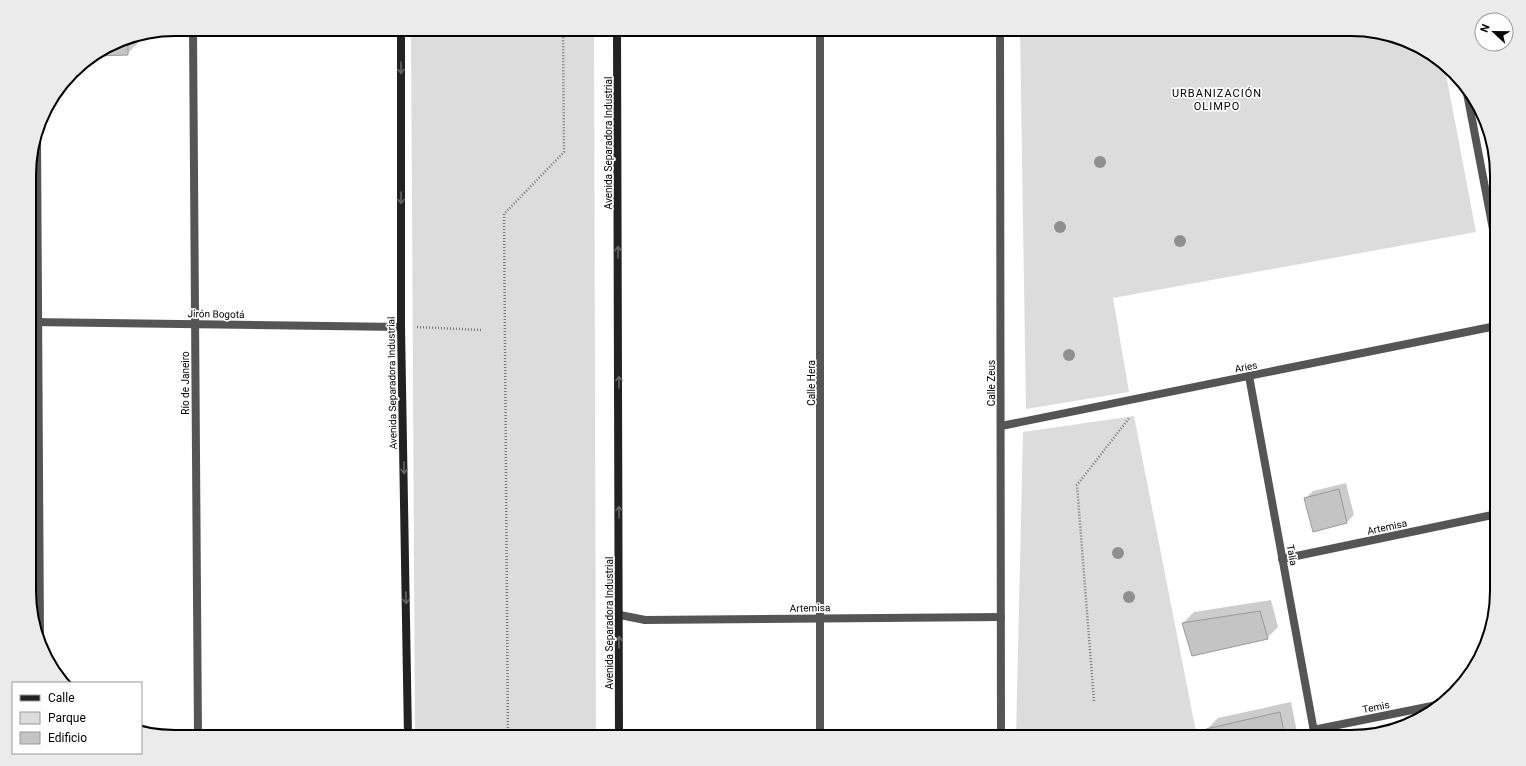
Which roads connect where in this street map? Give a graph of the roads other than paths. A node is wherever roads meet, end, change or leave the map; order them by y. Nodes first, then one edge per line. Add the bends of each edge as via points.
1 (194, 36) edge
2 (401, 36) edge
3 (617, 36) edge
4 (820, 36) edge
5 (1000, 36) edge
6 (1468, 100) edge
7 (37, 162) edge
8 (36, 199) edge
9 (1490, 214) edge
10 (36, 322) edge
11 (195, 324) junction
12 (401, 327) junction
13 (1490, 327) edge
14 (1249, 376) junction
15 (36, 426) edge
16 (1001, 426) junction
17 (1490, 515) edge
18 (1282, 559) junction
19 (620, 615) junction
20 (1001, 616) junction
21 (821, 618) junction
22 (40, 621) edge
23 (1428, 707) edge
24 (198, 730) edge
25 (408, 730) edge
26 (618, 730) edge
27 (820, 730) edge
28 (1001, 730) edge
29 (1313, 730) edge
30 (1327, 730) edge

1 - 11 street, Río de Janeiro
2 -> 12 main road, Avenida Separadora Industrial
19 -> 3 main road, Avenida Separadora Industrial
4 - 21 street, Calle Hera
5 - 16 street, Calle Zeus
6 - 9 street
7 - 8 street
10 - 11 street, Jirón Bogotá
11 - 12 street, Jirón Bogotá
11 - 24 street, Río de Janeiro
12 -> 25 main road, Avenida Separadora Industrial
13 - 14 street, Aries
14 - 16 street, Aries
14 - 18 street, Talia
15 - 22 street
16 - 20 street, Calle Zeus
17 - 18 street, Artemisa
18 - 29 street, Talia
19 - 21 street, Artemisa via 645,620
26 -> 19 main road, Avenida Separadora Industrial
20 - 21 street, Artemisa
20 - 28 street, Calle Zeus
21 - 27 street, Calle Hera
23 - 30 street, Temis

